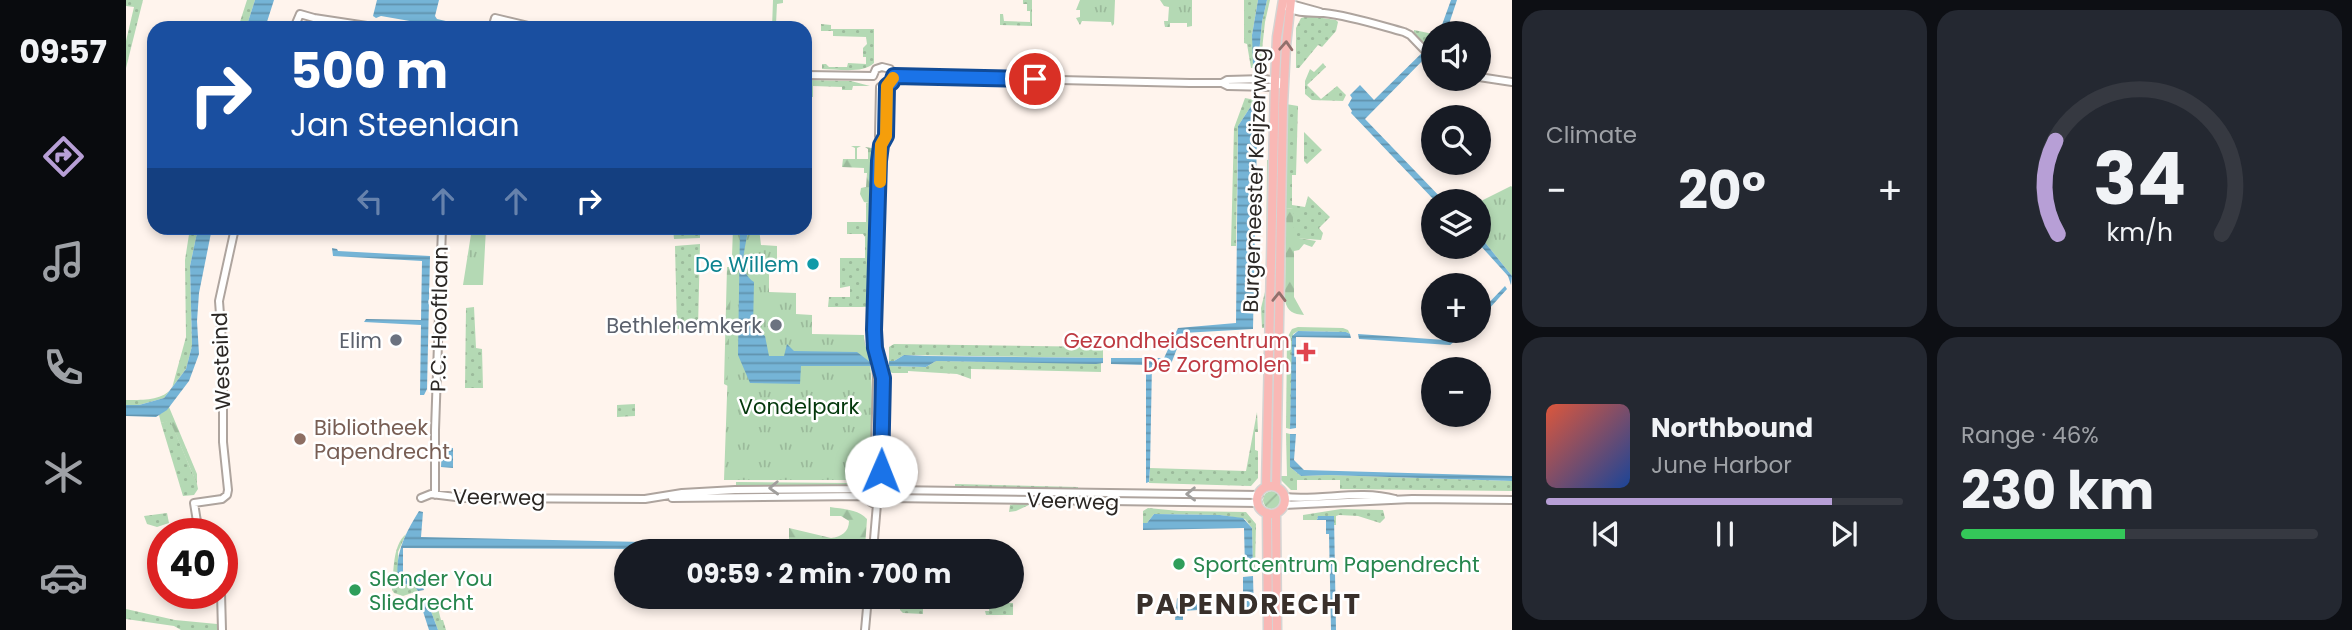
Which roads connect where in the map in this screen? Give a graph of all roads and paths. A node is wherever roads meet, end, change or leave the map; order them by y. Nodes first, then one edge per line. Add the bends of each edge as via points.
1 (1287, 3) edge
2 (297, 21) edge
3 (329, 21) edge
4 (1421, 48) edge
5 (812, 75) edge
6 (873, 76) junction
7 (894, 76) junction
8 (1491, 79) edge
9 (1512, 82) edge
10 (1274, 83) junction
11 (1285, 83) junction
12 (884, 87) junction
13 (233, 235) edge
14 (442, 235) edge
15 (878, 482) junction
16 (1266, 487) junction
17 (1276, 487) junction
18 (867, 493) junction
19 (888, 494) junction
20 (435, 495) junction
21 (421, 498) dead end
22 (1259, 499) junction
23 (1512, 500) edge
24 (1284, 501) junction
25 (877, 504) junction
26 (1271, 513) junction
27 (196, 518) edge
28 (874, 539) edge
29 (221, 609) edge
30 (867, 609) edge
31 (222, 630) edge
32 (865, 630) edge
33 (1268, 630) edge
34 (1277, 630) edge

1 - 4 street via 1301,12 1404,32
1 - 10 main road, Burgemeester Keijzerweg via 1278,30
11 -> 1 main road, Burgemeester Keijzerweg
2 - 3 street via 300,14
5 - 6 street
6 - 7 street via 883,66
6 - 12 street via 875,83
7 - 10 street
7 - 12 street
8 - 9 street
10 - 11 street
10 - 16 main road, Burgemeester Keijzerweg
17 -> 11 main road, Burgemeester Keijzerweg
12 - 15 street via 875,348 883,378
13 - 27 street, Westeind via 219,301 227,495 194,503
14 - 20 street, P.C. Hooftlaan
15 - 18 street
15 - 19 street
16 - 17 main road
16 - 22 main road
17 - 24 main road
18 - 20 street, Veerweg
18 - 25 street
19 - 22 street, Veerweg
19 - 25 street
20 - 21 street, Veerweg
22 - 26 main road
23 - 24 street
24 - 26 main road
25 - 28 street
26 - 33 main road
26 - 34 main road
29 - 31 street
30 - 32 street

